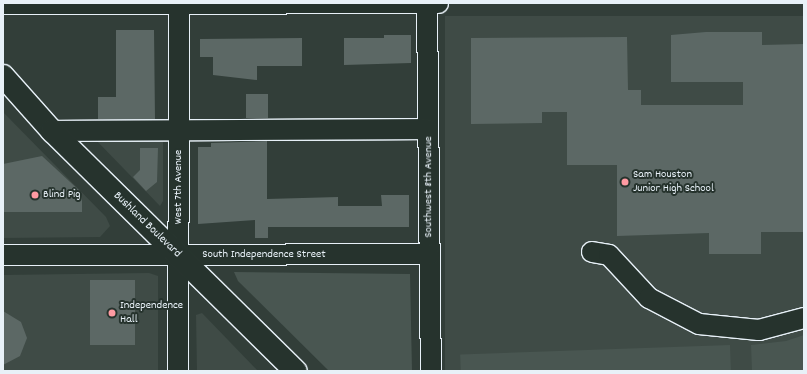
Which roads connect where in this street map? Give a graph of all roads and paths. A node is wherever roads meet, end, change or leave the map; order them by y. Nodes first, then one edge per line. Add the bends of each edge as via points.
1 (179, 3) edge
2 (427, 3) edge
3 (438, 3) edge
4 (3, 4) edge
5 (3, 76) edge
6 (180, 128) junction
7 (428, 129) junction
8 (52, 131) junction
9 (592, 252) dead end
10 (429, 254) junction
11 (3, 255) edge
12 (179, 255) junction
13 (804, 318) edge
14 (178, 371) edge
15 (295, 371) edge
16 (431, 371) edge

1 - 2 street
1 - 4 street
1 - 6 street, West 7th Avenue
2 - 3 street
2 - 7 street, Southwest 8th Avenue
5 - 8 main road, Bushland Boulevard
6 - 7 street
6 - 8 street
6 - 12 street, West 7th Avenue
7 - 10 street, Southwest 8th Avenue
8 - 12 main road, Bushland Boulevard
9 - 13 street via 609,255 649,298 699,324 759,330
10 - 12 street, South Independence Street
10 - 16 street, Southwest 8th Avenue
11 - 12 street, South Independence Street
12 - 14 street, West 7th Avenue
12 - 15 main road, Bushland Boulevard

